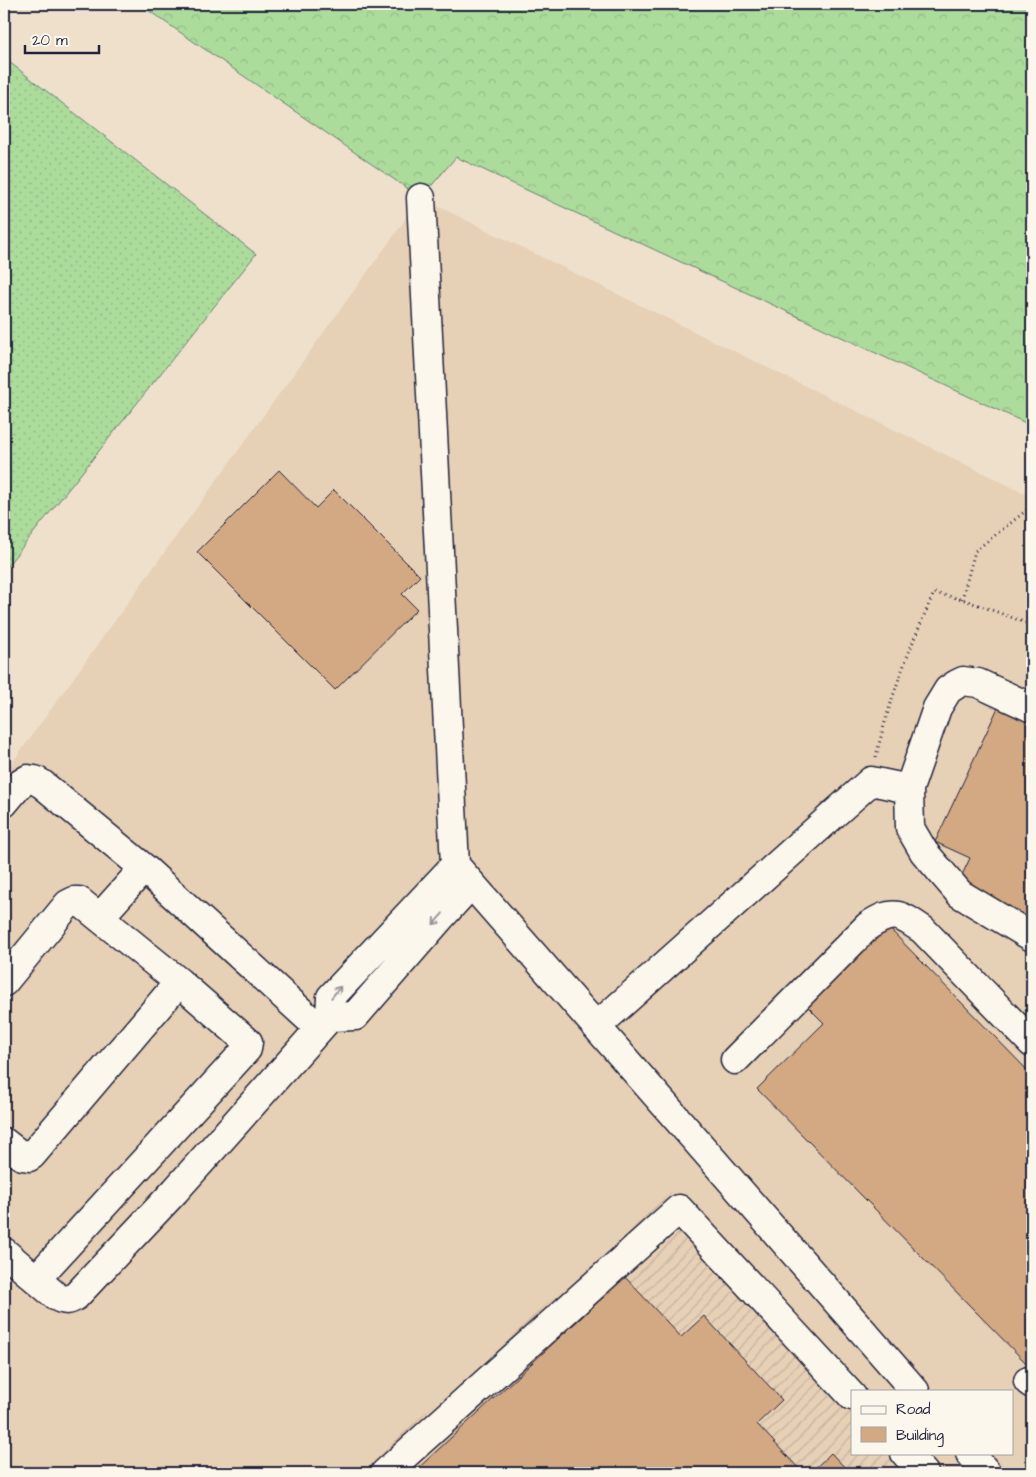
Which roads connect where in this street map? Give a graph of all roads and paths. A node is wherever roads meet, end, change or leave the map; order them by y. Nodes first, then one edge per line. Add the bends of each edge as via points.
1 (421, 198) dead end
2 (1032, 506) edge
3 (962, 599) junction
4 (1032, 625) edge
5 (1032, 708) edge
6 (871, 781) junction
7 (909, 789) junction
8 (4, 802) edge
9 (144, 868) junction
10 (463, 874) junction
11 (100, 917) junction
12 (1032, 937) edge
13 (4, 982) edge
14 (179, 982) junction
15 (324, 1022) junction
16 (596, 1026) junction
17 (1032, 1043) edge
18 (735, 1060) dead end
19 (4, 1142) edge
20 (143, 1162) junction
21 (175, 1191) junction
22 (4, 1252) edge
23 (36, 1279) junction
24 (914, 1390) edge
25 (851, 1395) edge
26 (906, 1454) edge
27 (971, 1454) edge
28 (385, 1473) edge
29 (924, 1473) edge
30 (987, 1473) edge

1 - 10 street
2 - 3 path via 975,551
3 - 4 path
3 - 6 path via 934,593 884,722
5 - 7 street via 978,683 963,681 957,684 948,690 937,708
6 - 7 street
6 - 16 street
7 - 12 street via 910,828 924,852 960,894
8 - 9 street via 20,784 28,779 35,780
9 - 11 street
9 - 15 street
10 - 15 street via 441,917 355,1016
10 - 16 street
11 - 13 street via 80,901 68,904
11 - 14 street
14 - 19 street via 32,1155 22,1156
14 - 20 street via 246,1040 248,1046
15 - 21 street
16 - 24 street
17 - 18 street via 923,930 907,918 895,915 882,917 868,926
20 - 21 street
20 - 23 street
21 - 23 street via 76,1296 69,1300 57,1298
22 - 23 street
25 - 28 street via 678,1209
26 - 29 street
27 - 30 street

